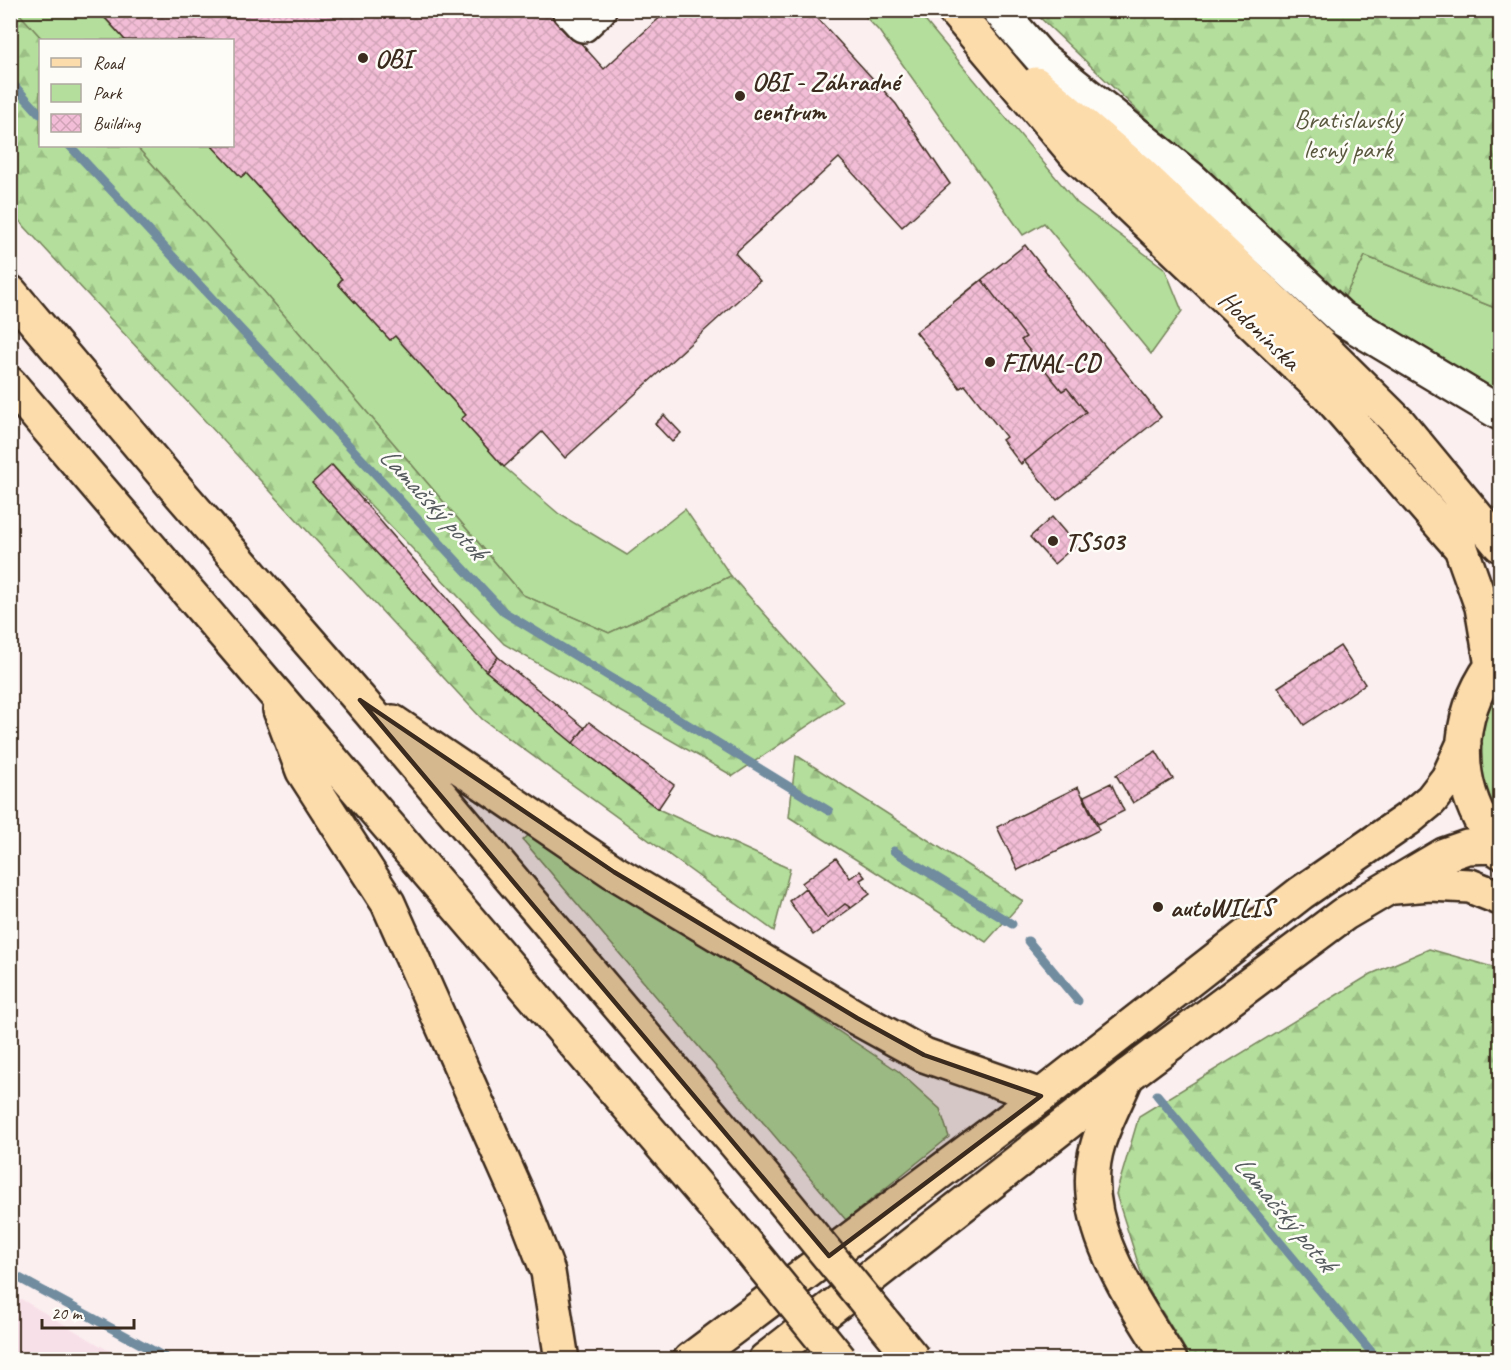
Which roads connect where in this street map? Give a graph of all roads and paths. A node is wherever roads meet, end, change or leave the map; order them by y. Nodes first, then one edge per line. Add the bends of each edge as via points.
1 (570, 10) edge
2 (599, 10) edge
3 (999, 10) edge
4 (962, 20) edge
5 (10, 292) edge
6 (10, 384) edge
7 (1491, 407) edge
8 (1488, 521) edge
9 (1500, 545) edge
10 (1496, 661) edge
11 (271, 686) junction
12 (360, 700) junction
13 (1464, 742) junction
14 (1498, 848) edge
15 (1386, 888) junction
16 (1500, 898) edge
17 (1127, 1076) junction
18 (1041, 1096) junction
19 (562, 1359) edge
20 (690, 1359) edge
21 (765, 1359) edge
22 (840, 1359) edge
23 (914, 1359) edge
24 (1170, 1359) edge

1 - 2 lane via 583,25
3 - 7 lane via 1040,57 1190,177 1341,318
4 - 8 main road, Hodonínska via 1138,171 1400,424
4 - 10 main road, Hodonínska via 1077,156 1328,395 1461,548
5 - 12 main road
6 - 11 main road
8 - 9 main road, Hodonínska
10 - 13 main road, Hodonínska via 1473,702
11 - 19 main road via 303,771 388,903 521,1202 548,1272
11 - 22 main road, bridge
12 - 18 main road via 614,872 857,1018 924,1055
12 - 23 main road, bridge
13 - 14 main road, Hodonínska via 1467,787 1474,808
13 - 18 main road via 1448,778 1431,800 1301,893
14 - 15 main road via 1467,848 1444,855
15 - 16 main road via 1470,886
15 - 17 main road via 1335,920
17 - 21 main road
17 - 24 main road via 1098,1144 1092,1179 1096,1217 1125,1287
18 - 20 main road

